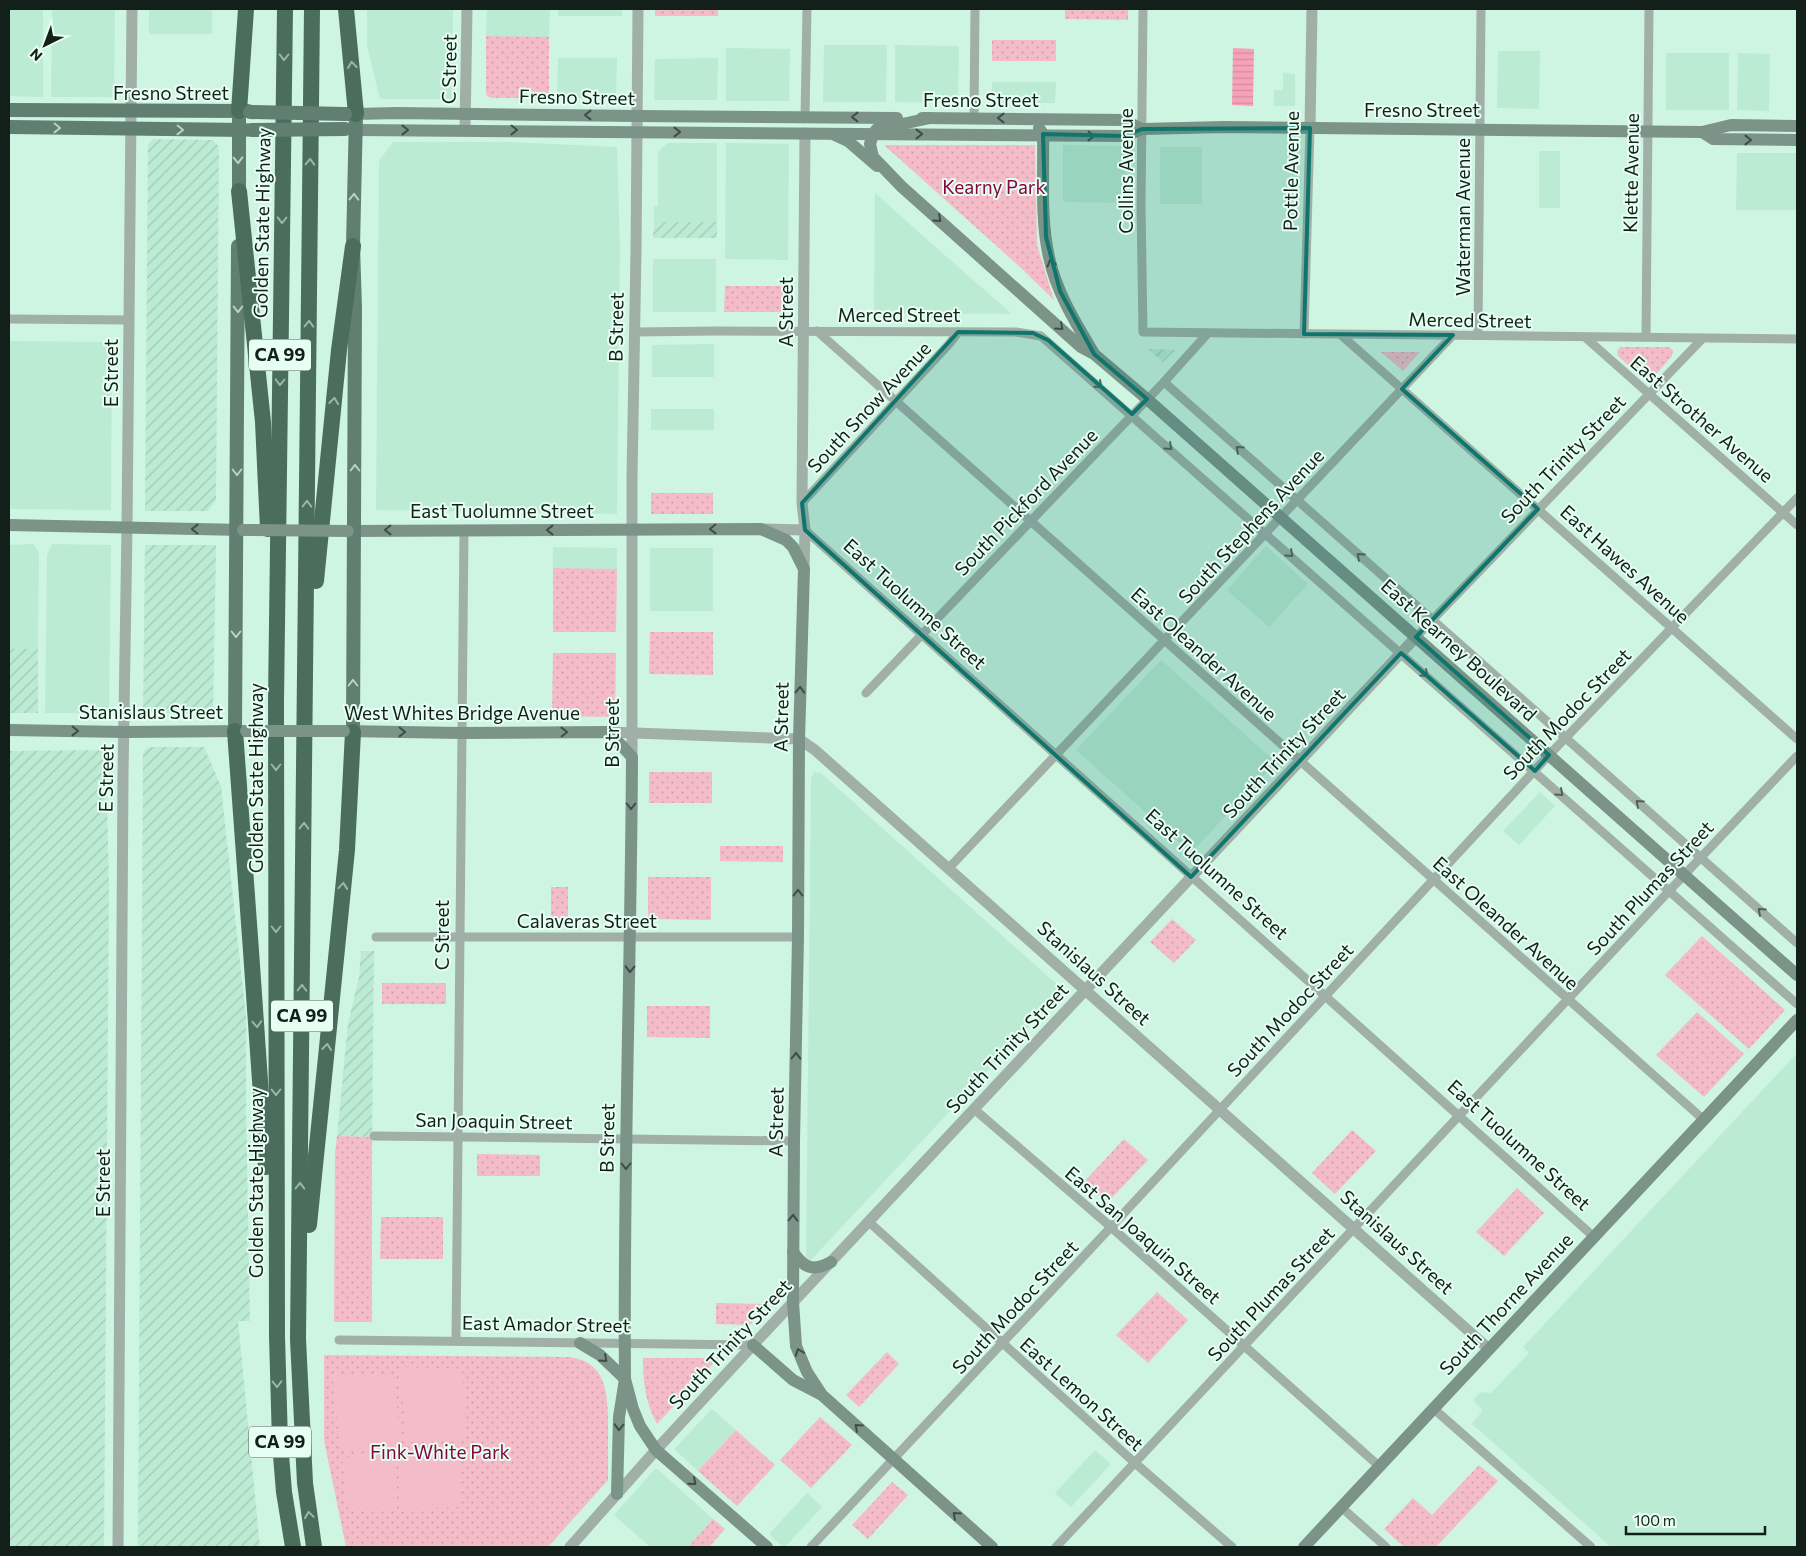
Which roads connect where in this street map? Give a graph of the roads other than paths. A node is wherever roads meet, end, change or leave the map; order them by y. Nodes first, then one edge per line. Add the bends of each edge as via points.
1 (132, 9) edge
2 (246, 9) edge
3 (285, 9) edge
4 (312, 9) edge
5 (346, 9) edge
6 (467, 9) edge
7 (638, 9) edge
8 (807, 9) edge
9 (975, 9) edge
10 (1143, 9) edge
11 (1312, 9) edge
12 (1481, 9) edge
13 (1649, 9) edge
14 (9, 110) edge
15 (131, 111) junction
16 (244, 111) junction
17 (465, 114) junction
18 (636, 116) junction
19 (805, 118) junction
20 (930, 118) junction
21 (974, 118) junction
22 (1028, 118) junction
23 (351, 122) junction
24 (1797, 126) edge
25 (9, 127) edge
26 (1142, 128) junction
27 (1310, 128) junction
28 (1480, 129) junction
29 (131, 130) junction
30 (244, 130) junction
31 (466, 130) junction
32 (1648, 130) junction
33 (637, 132) junction
34 (1702, 132) junction
35 (805, 133) junction
36 (831, 133) junction
37 (873, 134) junction
38 (1043, 134) junction
39 (1797, 140) edge
40 (902, 187) junction
41 (239, 191) junction
42 (353, 246) junction
43 (9, 319) edge
44 (129, 320) junction
45 (805, 331) junction
46 (817, 331) junction
47 (635, 332) junction
48 (958, 332) junction
49 (1143, 332) joint
50 (1208, 333) junction
51 (1304, 334) junction
52 (1341, 335) junction
53 (1478, 335) junction
54 (1453, 336) junction
55 (1646, 337) junction
56 (1586, 338) junction
57 (1702, 338) junction
58 (1797, 339) edge
59 (1094, 354) junction
60 (1164, 382) junction
61 (1402, 389) junction
62 (1649, 394) junction
63 (1147, 399) junction
64 (896, 403) junction
65 (1132, 414) junction
66 (1797, 498) edge
67 (1297, 500) junction
68 (802, 503) junction
69 (1538, 509) junction
70 (1784, 512) junction
71 (1281, 518) junction
72 (1030, 521) junction
73 (9, 525) edge
74 (1797, 525) edge
75 (128, 528) junction
76 (761, 529) junction
77 (240, 530) junction
78 (464, 530) junction
79 (805, 530) junction
80 (351, 531) junction
81 (632, 531) junction
82 (1266, 533) junction
83 (804, 569) junction
84 (1432, 620) junction
85 (1672, 628) junction
86 (922, 635) junction
87 (1416, 637) junction
88 (1165, 640) junction
89 (1401, 653) junction
90 (305, 693) junction
91 (866, 693) dead end
92 (276, 701) junction
93 (9, 730) edge
94 (42, 731) junction
95 (241, 731) junction
96 (293, 731) joint
97 (348, 731) junction
98 (124, 732) junction
99 (608, 732) junction
100 (461, 733) junction
101 (631, 734) junction
102 (9, 738) edge
103 (1566, 738) junction
104 (1797, 738) edge
105 (798, 739) junction
106 (1056, 755) junction
107 (1549, 755) junction
108 (1797, 756) edge
109 (632, 757) junction
110 (1300, 761) junction
111 (1535, 771) junction
112 (1700, 858) junction
113 (948, 869) junction
114 (1684, 875) junction
115 (1192, 877) junction
116 (1434, 880) junction
117 (1669, 891) junction
118 (376, 937) dead end
119 (459, 937) junction
120 (631, 937) junction
121 (798, 937) junction
122 (1797, 943) edge
123 (1797, 975) edge
124 (1085, 990) junction
125 (1325, 996) junction
126 (1568, 1000) junction
127 (1797, 1004) edge
128 (1797, 1020) edge
129 (974, 1109) junction
130 (1220, 1110) junction
131 (1459, 1116) junction
132 (1704, 1120) junction
133 (374, 1136) dead end
134 (457, 1137) junction
135 (626, 1139) junction
136 (794, 1142) junction
137 (868, 1222) junction
138 (1111, 1227) junction
139 (1354, 1229) junction
140 (1594, 1237) junction
141 (793, 1252) junction
142 (831, 1262) junction
143 (793, 1302) junction
144 (276, 1336) junction
145 (298, 1340) junction
146 (339, 1340) dead end
147 (456, 1341) junction
148 (580, 1343) junction
149 (625, 1343) junction
150 (752, 1344) junction
151 (1002, 1344) junction
152 (1244, 1346) junction
153 (1489, 1349) junction
154 (625, 1379) junction
155 (822, 1395) junction
156 (1434, 1409) junction
157 (656, 1450) junction
158 (894, 1459) junction
159 (1135, 1463) junction
160 (1380, 1466) junction
161 (617, 1494) junction
162 (1341, 1507) junction
163 (118, 1547) edge
164 (293, 1547) edge
165 (314, 1547) edge
166 (570, 1547) edge
167 (767, 1547) edge
168 (811, 1547) edge
169 (992, 1547) edge
170 (1056, 1547) edge
171 (1232, 1547) edge
172 (1304, 1547) edge
173 (1386, 1547) edge
174 (1591, 1547) edge

1 - 15 street, E Street
2 - 16 highway
3 -> 92 highway, Golden State Highway / CA 99
90 -> 4 highway, CA 99
23 -> 5 highway
6 - 17 street, C Street
7 - 18 street, B Street
8 - 19 street
9 - 21 street
10 - 26 street, Collins Avenue
11 - 27 street, Pottle Avenue
12 - 28 street, Waterman Avenue
13 - 32 street, Klette Avenue
14 - 15 main road, Fresno Street
15 - 16 main road, Fresno Street
15 - 29 street, E Street
16 - 23 main road, Fresno Street, bridge
16 - 30 main road
18 -> 17 main road, Fresno Street
17 - 23 main road, Fresno Street
17 - 31 street, C Street
18 - 19 main road, Fresno Street
18 - 33 street, B Street
20 -> 19 main road, Fresno Street
20 - 21 main road, Fresno Street
20 - 37 main road via 884,126
22 -> 21 main road, Fresno Street
22 - 26 main road, Fresno Street via 1124,120
22 - 38 main road
23 - 30 main road, Fresno Street, bridge
23 -> 31 main road, Fresno Street
42 -> 23 main road
24 - 34 main road, Fresno Street via 1731,125
25 -> 29 main road, Fresno Street
26 - 27 main road, Fresno Street
38 -> 26 main road, Fresno Street via 1125,136
26 - 49 street, Collins Avenue
27 - 28 main road, Fresno Street
27 - 51 street, Pottle Avenue
28 - 32 main road, Fresno Street
28 - 53 street, Waterman Avenue
29 -> 30 main road, Fresno Street
29 - 44 street, E Street
30 -> 41 main road
31 -> 33 main road, Fresno Street
32 - 34 main road, Fresno Street
32 - 55 street, Klette Avenue
33 -> 35 main road, Fresno Street
33 - 47 street, B Street
34 -> 39 main road, Fresno Street via 1713,140
35 - 36 main road, Fresno Street
35 - 45 street, A Street
36 - 37 main road, Fresno Street
36 - 40 main road via 848,141
37 -> 38 main road, Fresno Street
37 - 40 main road, East Kearney Boulevard via 870,144 873,157
59 -> 38 main road, East Kearney Boulevard via 1060,291 1049,259 1043,212
40 -> 59 main road, East Kearney Boulevard via 1082,347
41 -> 77 main road
41 - 92 highway via 263,422
80 -> 42 main road
90 -> 42 highway via 336,378
43 - 44 street
44 - 75 street, E Street
45 - 46 street, Merced Street
45 - 47 street, Merced Street
45 - 68 street, A Street
46 - 48 street, Merced Street
46 - 64 street, East Oleander Avenue
47 - 81 street, B Street
48 - 64 street, South Snow Avenue
48 -> 65 street, Merced Street via 1033,333 1048,340
49 - 50 street, Merced Street
50 - 51 street, Merced Street
50 - 60 street, South Pickford Avenue
51 - 52 street, Merced Street
52 - 54 street, Merced Street
52 - 61 street, East Hawes Avenue
53 - 54 street, Merced Street
53 - 56 street, Merced Street
54 - 61 street, South Stephens Avenue
55 - 56 street, Merced Street
55 - 57 street, Merced Street
56 - 62 street, East Strother Avenue
57 - 58 street, Merced Street
57 - 62 street, South Trinity Street
59 - 63 main road, East Kearney Boulevard
60 - 63 street, South Pickford Avenue
67 -> 60 street, East Kearney Boulevard
61 - 67 street, South Stephens Avenue
61 - 69 street, East Hawes Avenue
62 - 69 street, South Trinity Street
62 - 70 street, East Strother Avenue
63 - 65 street, South Pickford Avenue
63 - 71 main road, East Kearney Boulevard
64 - 68 street, South Snow Avenue
64 - 72 street, East Oleander Avenue
65 - 72 street, South Pickford Avenue
65 -> 82 street
66 - 70 street, South Modoc Street
67 - 71 street, South Stephens Avenue
84 -> 67 street, East Kearney Boulevard
68 - 79 street, A Street
69 - 84 street, South Trinity Street
69 - 85 street, East Hawes Avenue
70 - 74 street, East Strother Avenue
70 - 85 street, South Modoc Street
71 - 82 street, South Stephens Avenue
71 - 87 main road, East Kearney Boulevard
72 - 86 street, South Pickford Avenue
72 - 88 street, East Oleander Avenue
73 - 75 main road, East Tuolumne Street
77 -> 75 main road, East Tuolumne Street
75 - 98 street, E Street
76 - 79 street, East Tuolumne Street
76 -> 81 main road, East Tuolumne Street
76 - 83 main road via 786,540
77 - 80 main road, East Tuolumne Street, bridge
77 -> 95 main road
78 -> 80 main road, East Tuolumne Street
81 -> 78 main road, East Tuolumne Street
78 - 100 street, C Street
79 - 83 street, A Street
79 - 86 street, East Tuolumne Street
97 -> 80 main road
81 - 101 street, B Street
82 - 88 street, South Stephens Avenue
82 -> 89 street
105 -> 83 main road, A Street
84 - 87 street, South Trinity Street
84 - 103 street, East Kearney Boulevard
85 - 103 street, South Modoc Street
85 - 104 street, East Hawes Avenue
86 - 91 street, South Pickford Avenue
86 - 106 street, East Tuolumne Street
87 - 89 street, South Trinity Street
87 - 107 main road, East Kearney Boulevard
88 - 106 street, South Stephens Avenue
88 - 110 street, East Oleander Avenue
89 - 110 street, South Trinity Street
89 -> 111 street
145 -> 90 highway, CA 99
92 -> 144 highway, Golden State Highway / CA 99
93 - 94 main road, Stanislaus Street
94 -> 98 main road, Stanislaus Street
94 - 102 main road
95 - 96 main road, Stanislaus Street, bridge
95 - 98 main road, Stanislaus Street
95 -> 144 highway via 243,855 261,1070
96 - 97 main road, West Whites Bridge Avenue, bridge
97 -> 100 main road, West Whites Bridge Avenue
145 -> 97 highway via 347,850
98 - 163 street, E Street
100 -> 99 main road, West Whites Bridge Avenue
99 - 101 street, West Whites Bridge Avenue
99 - 109 main road
100 - 119 street, C Street
101 - 105 street
101 - 109 street, B Street
103 - 107 street, South Modoc Street
112 -> 103 street, East Kearney Boulevard
105 - 113 street, Stanislaus Street via 815,750
121 -> 105 main road, A Street
106 - 113 street, South Stephens Avenue
106 - 115 street, East Tuolumne Street
107 - 111 street, South Modoc Street
107 - 114 main road, East Kearney Boulevard
108 - 112 street, South Plumas Street
109 -> 120 main road, B Street
110 - 115 street, South Trinity Street
110 - 116 street, East Oleander Avenue
111 - 116 street, South Modoc Street
111 -> 117 street
112 - 114 street, South Plumas Street
122 -> 112 street, East Kearney Boulevard
113 - 124 street, Stanislaus Street
114 - 117 street, South Plumas Street
114 - 123 main road, East Kearney Boulevard
115 - 124 street, South Trinity Street
115 - 125 street, East Tuolumne Street
116 - 125 street, South Modoc Street
116 - 126 street, East Oleander Avenue
117 - 126 street, South Plumas Street
117 - 127 street
118 - 119 street, Calaveras Street
119 - 120 street, Calaveras Street
119 - 134 street, C Street
120 - 121 street, Calaveras Street
120 -> 135 main road, B Street
136 -> 121 main road, A Street
124 - 129 street, South Trinity Street
124 - 130 street, Stanislaus Street
125 - 130 street, South Modoc Street
125 - 131 street, East Tuolumne Street
126 - 131 street, South Plumas Street
126 - 132 street, East Oleander Avenue
128 - 132 main road, South Thorne Avenue
129 - 137 street, South Trinity Street
129 - 138 street, East San Joaquin Street
130 - 138 street, South Modoc Street
130 - 139 street, Stanislaus Street
131 - 139 street, South Plumas Street
131 - 140 street, East Tuolumne Street
132 - 140 main road, South Thorne Avenue
133 - 134 street, San Joaquin Street
134 - 135 street, San Joaquin Street
134 - 147 street, C Street
135 - 136 street, San Joaquin Street
135 -> 149 main road, B Street
141 -> 136 main road, A Street
137 - 142 street, South Trinity Street
137 - 151 street, East Lemon Street
138 - 151 street, South Modoc Street
138 - 152 street, East San Joaquin Street
139 - 152 street, South Plumas Street
139 - 153 street, Stanislaus Street
140 - 153 main road, South Thorne Avenue
141 - 142 main road via 808,1267 821,1267
141 - 143 main road, A Street
142 - 143 street, South Trinity Street
143 - 150 street, South Trinity Street
155 -> 143 main road via 796,1346
144 -> 164 highway, Golden State Highway / CA 99 via 280,1443
165 -> 145 highway, CA 99 via 305,1483
146 - 147 street, East Amador Street
147 - 148 street, East Amador Street
148 - 149 street, East Amador Street
148 -> 154 main road via 600,1355
149 - 150 street, East Amador Street
149 - 154 main road, B Street
150 - 155 main road via 793,1380
150 - 157 street, South Trinity Street
151 - 158 street, South Modoc Street
151 - 159 street, East Lemon Street
152 - 159 street, South Plumas Street
152 - 160 street, East San Joaquin Street
153 - 156 main road, South Thorne Avenue
154 - 157 main road, B Street via 640,1426
154 -> 161 main road via 619,1417
158 -> 155 main road
156 - 160 main road, South Thorne Avenue
156 - 174 street
157 - 161 street, South Trinity Street
157 -> 167 main road, B Street
158 - 168 street, South Modoc Street
169 -> 158 main road
159 - 170 street, South Plumas Street
159 - 171 street, East Lemon Street
160 - 162 main road, South Thorne Avenue
161 - 166 street, South Trinity Street
162 - 172 main road, South Thorne Avenue
162 - 173 street

